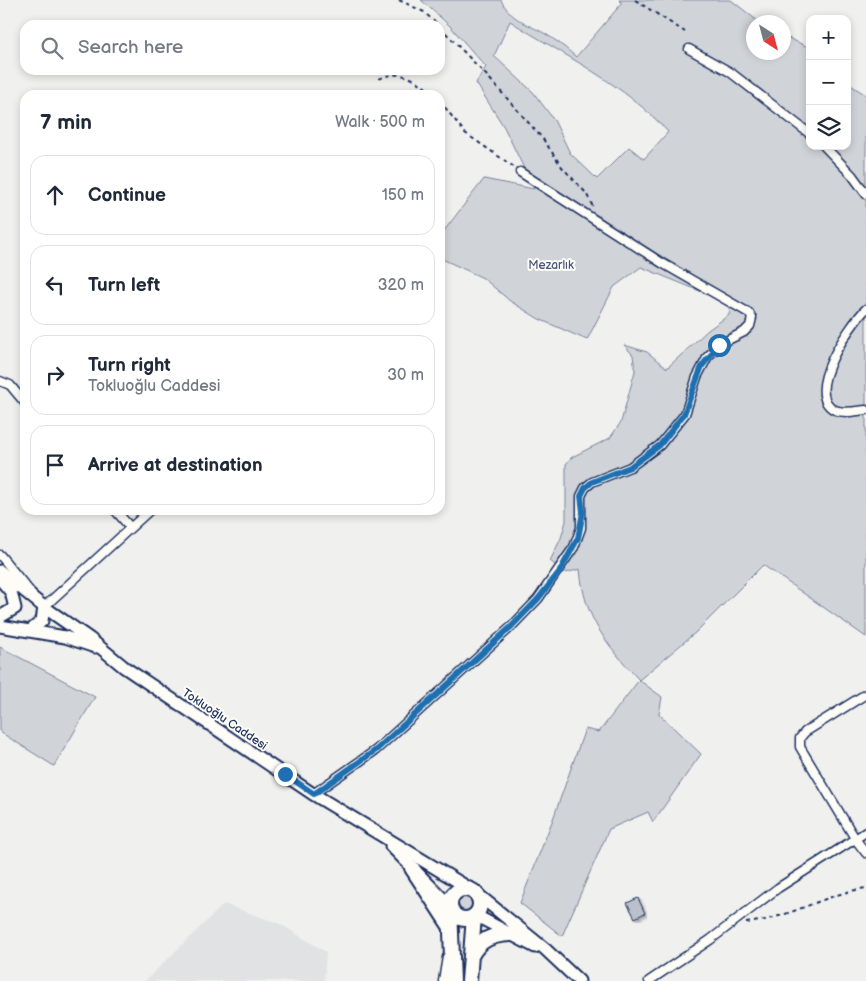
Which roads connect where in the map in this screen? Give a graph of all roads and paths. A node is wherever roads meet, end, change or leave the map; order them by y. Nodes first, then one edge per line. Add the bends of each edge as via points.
1 (399, 0) edge
2 (634, 0) edge
3 (433, 20) edge
4 (445, 32) edge
5 (685, 32) dead end
6 (689, 49) dead end
7 (390, 75) edge
8 (390, 75) edge
9 (379, 79) dead end
10 (428, 90) edge
11 (445, 107) edge
12 (806, 131) edge
13 (828, 150) edge
14 (520, 172) joint
15 (866, 194) edge
16 (599, 223) junction
17 (866, 309) edge
18 (0, 381) edge
19 (20, 397) edge
20 (865, 412) edge
21 (119, 515) edge
22 (144, 515) edge
23 (130, 527) junction
24 (0, 555) edge
25 (0, 571) edge
26 (0, 579) edge
27 (33, 599) junction
28 (44, 607) junction
29 (15, 608) junction
30 (0, 617) edge
31 (0, 626) edge
32 (25, 629) junction
33 (99, 648) junction
34 (866, 694) edge
35 (314, 794) junction
36 (866, 832) edge
37 (379, 834) junction
38 (856, 840) junction
39 (866, 853) edge
40 (412, 868) junction
41 (866, 888) edge
42 (474, 891) junction
43 (450, 907) junction
44 (474, 915) junction
45 (734, 923) junction
46 (452, 928) junction
47 (510, 934) junction
48 (555, 957) junction
49 (469, 959) junction
50 (442, 981) edge
51 (453, 981) edge
52 (469, 981) edge
53 (579, 981) edge
54 (649, 981) edge

1 - 3 path
2 - 5 path
4 - 16 path via 543,139 562,168 586,193
6 - 12 street via 730,72
7 - 9 path
8 - 10 path via 406,76
11 - 14 path via 465,133
13 - 15 street
14 - 16 street
16 - 35 street via 748,312 752,324 708,356 684,414 660,445 630,467 585,488 581,496 581,528 574,547 549,585 525,613 376,750
17 - 20 street via 835,353 824,392 827,403 834,409
18 - 19 street via 10,385
21 - 23 street
22 - 23 street
23 - 28 street
24 - 27 street via 32,592
25 - 27 street, Tokluoğlu Caddesi
26 - 29 street via 11,592
27 - 28 street, Tokluoğlu Caddesi
27 - 29 street
28 - 32 street via 42,622
28 - 33 street, Tokluoğlu Caddesi
29 - 30 street
29 - 32 street
31 - 32 street
32 - 33 street
33 - 35 street, Tokluoğlu Caddesi
34 - 38 street via 805,732 799,741
35 - 37 street, Tokluoğlu Caddesi
36 - 38 street
37 - 40 street
37 - 42 street, Tokluoğlu Caddesi
38 - 39 street
38 - 45 street via 778,888
40 - 43 street
40 - 46 highway
41 - 45 path via 759,921
42 - 43 highway via 457,890 450,898
42 - 44 highway via 480,902
42 - 48 street, Tokluoğlu Caddesi
43 - 44 highway via 460,918
43 - 46 highway
44 - 47 street
44 - 49 highway
45 - 54 street
46 - 50 street
46 - 51 highway
47 - 48 street
47 - 49 highway via 497,934 485,939
48 - 53 street, Tokluoğlu Caddesi
49 - 52 highway

